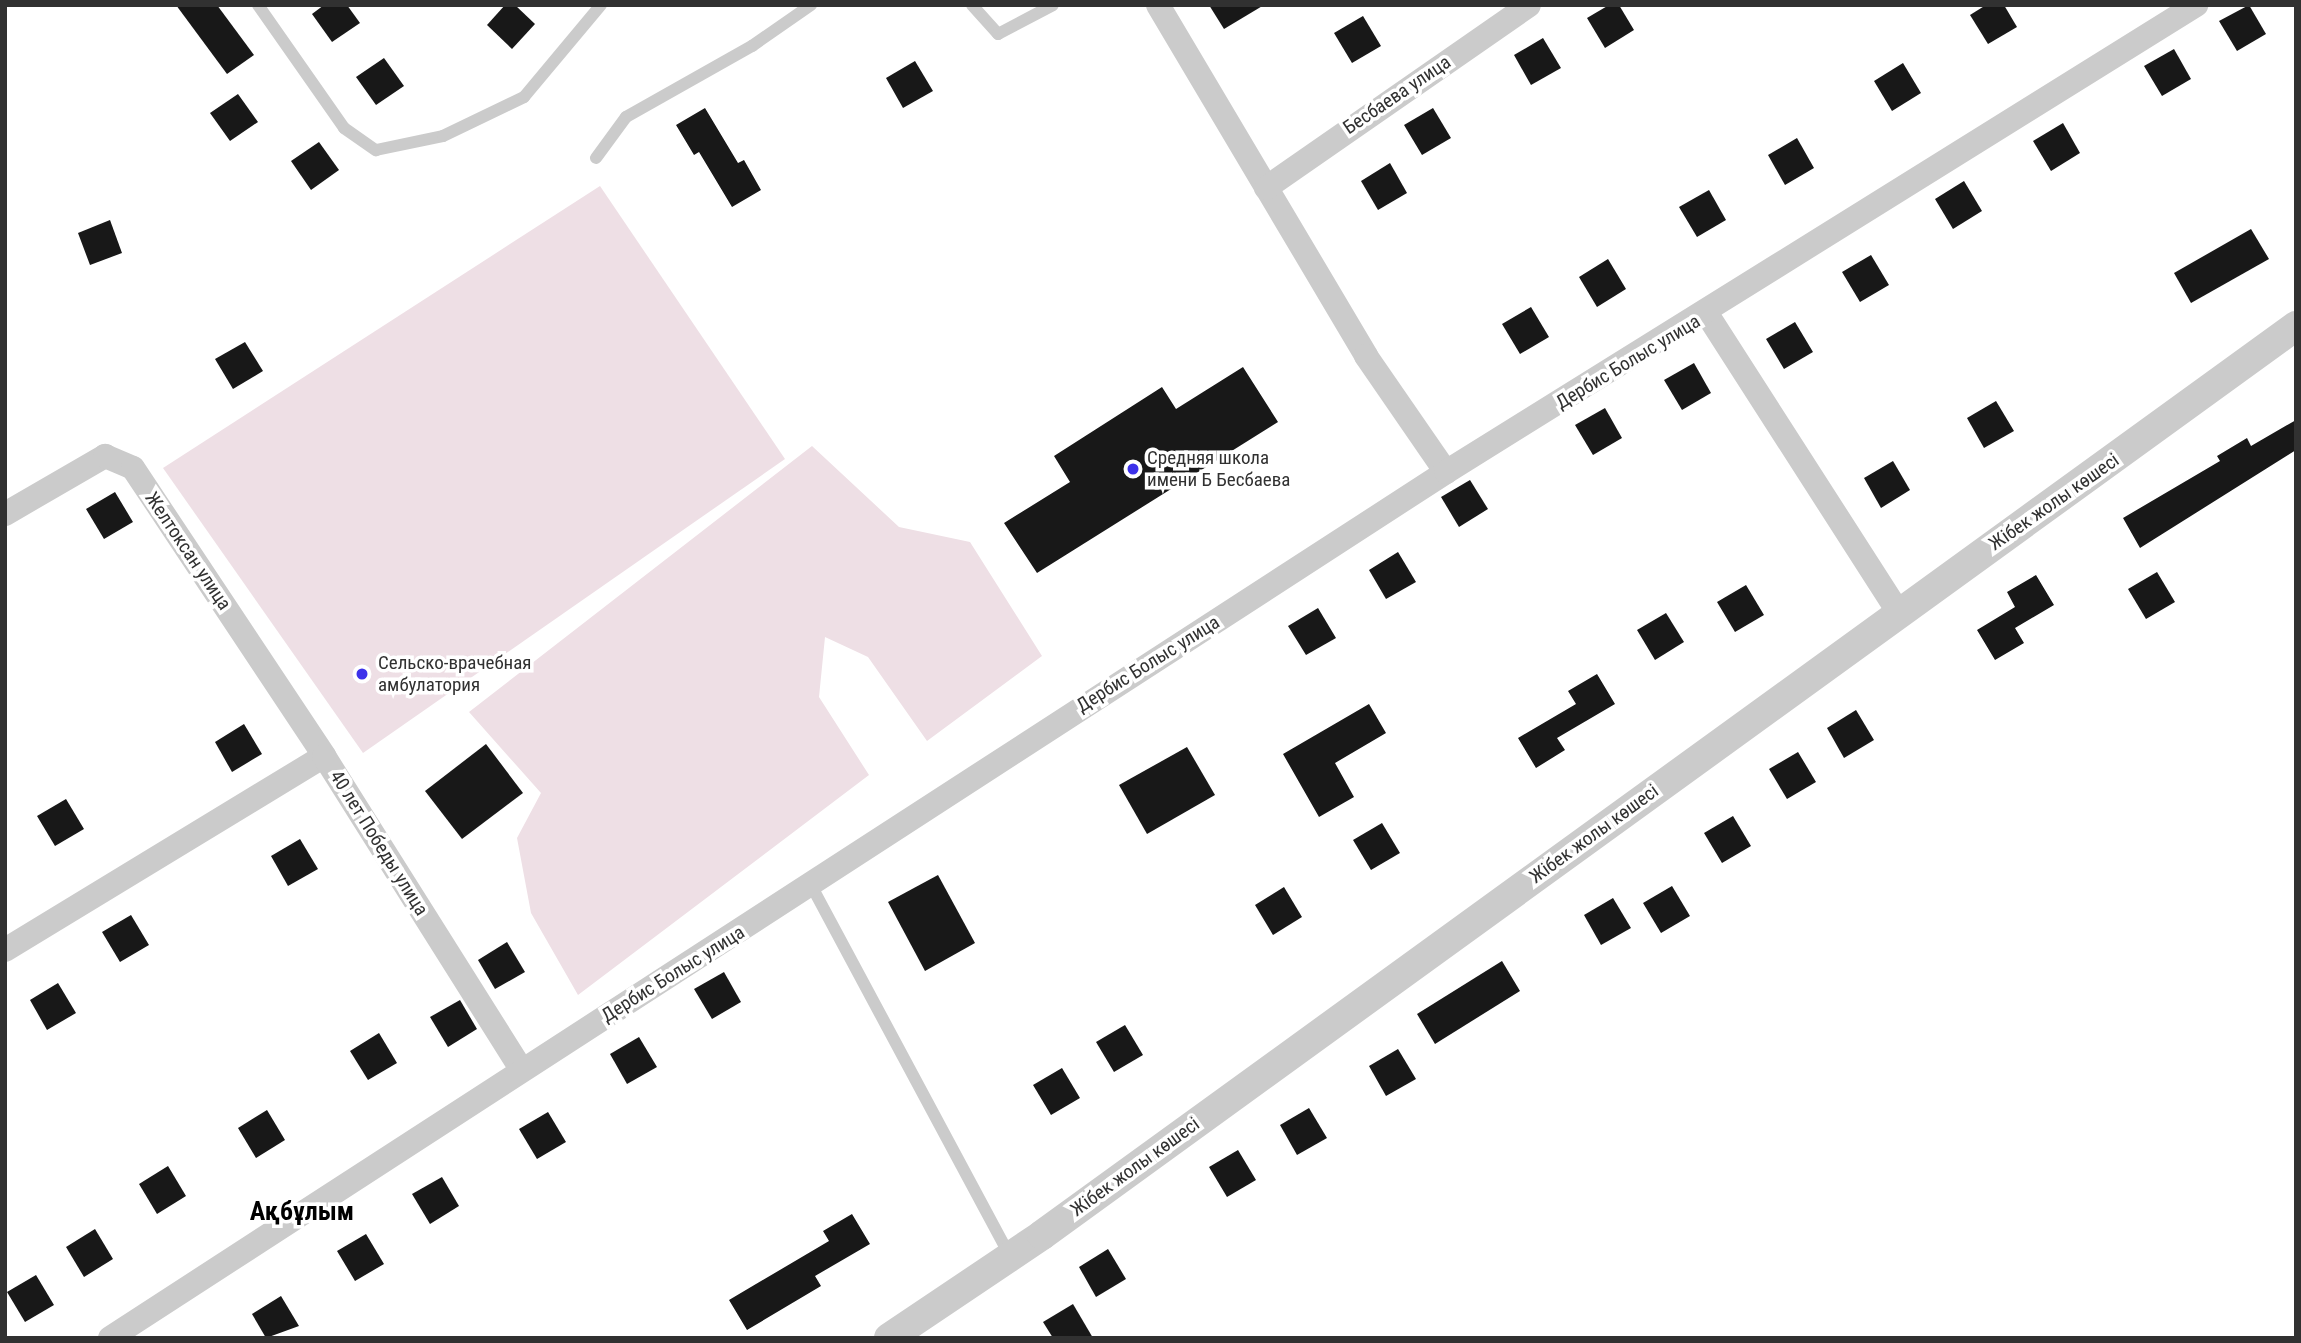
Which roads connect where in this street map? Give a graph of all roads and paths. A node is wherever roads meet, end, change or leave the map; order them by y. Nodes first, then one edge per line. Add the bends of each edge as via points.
1 (258, 5) edge
2 (601, 5) edge
3 (811, 5) edge
4 (972, 5) edge
5 (1053, 5) edge
6 (1158, 5) edge
7 (1529, 5) edge
8 (2196, 5) edge
9 (596, 158) dead end
10 (1266, 188) junction
11 (1707, 314) junction
12 (2296, 326) edge
13 (1446, 472) junction
14 (5, 514) edge
15 (1899, 613) junction
16 (324, 756) junction
17 (811, 885) junction
18 (5, 950) edge
19 (521, 1069) junction
20 (1010, 1256) junction
21 (110, 1338) edge
22 (889, 1338) edge

1 - 2 lane via 344,128 376,150 443,136 524,97
3 - 9 lane via 752,46 626,117
4 - 5 lane via 998,34
6 - 10 street
7 - 10 street, Бесбаева улица
8 - 11 street, Дербис Болыс улица
10 - 13 street via 1366,356
11 - 13 street, Дербис Болыс улица
11 - 15 street
12 - 15 street, Жібек жолы көшесі
13 - 17 street, Дербис Болыс улица
14 - 16 street, Желтоксан улица via 105,456 133,468
15 - 20 street, Жібек жолы көшесі
16 - 18 street, 40 лет Победы улица
16 - 19 street, 40 лет Победы улица
17 - 19 street, Дербис Болыс улица
17 - 20 lane
19 - 21 street, Дербис Болыс улица
20 - 22 street, Жібек жолы көшесі

